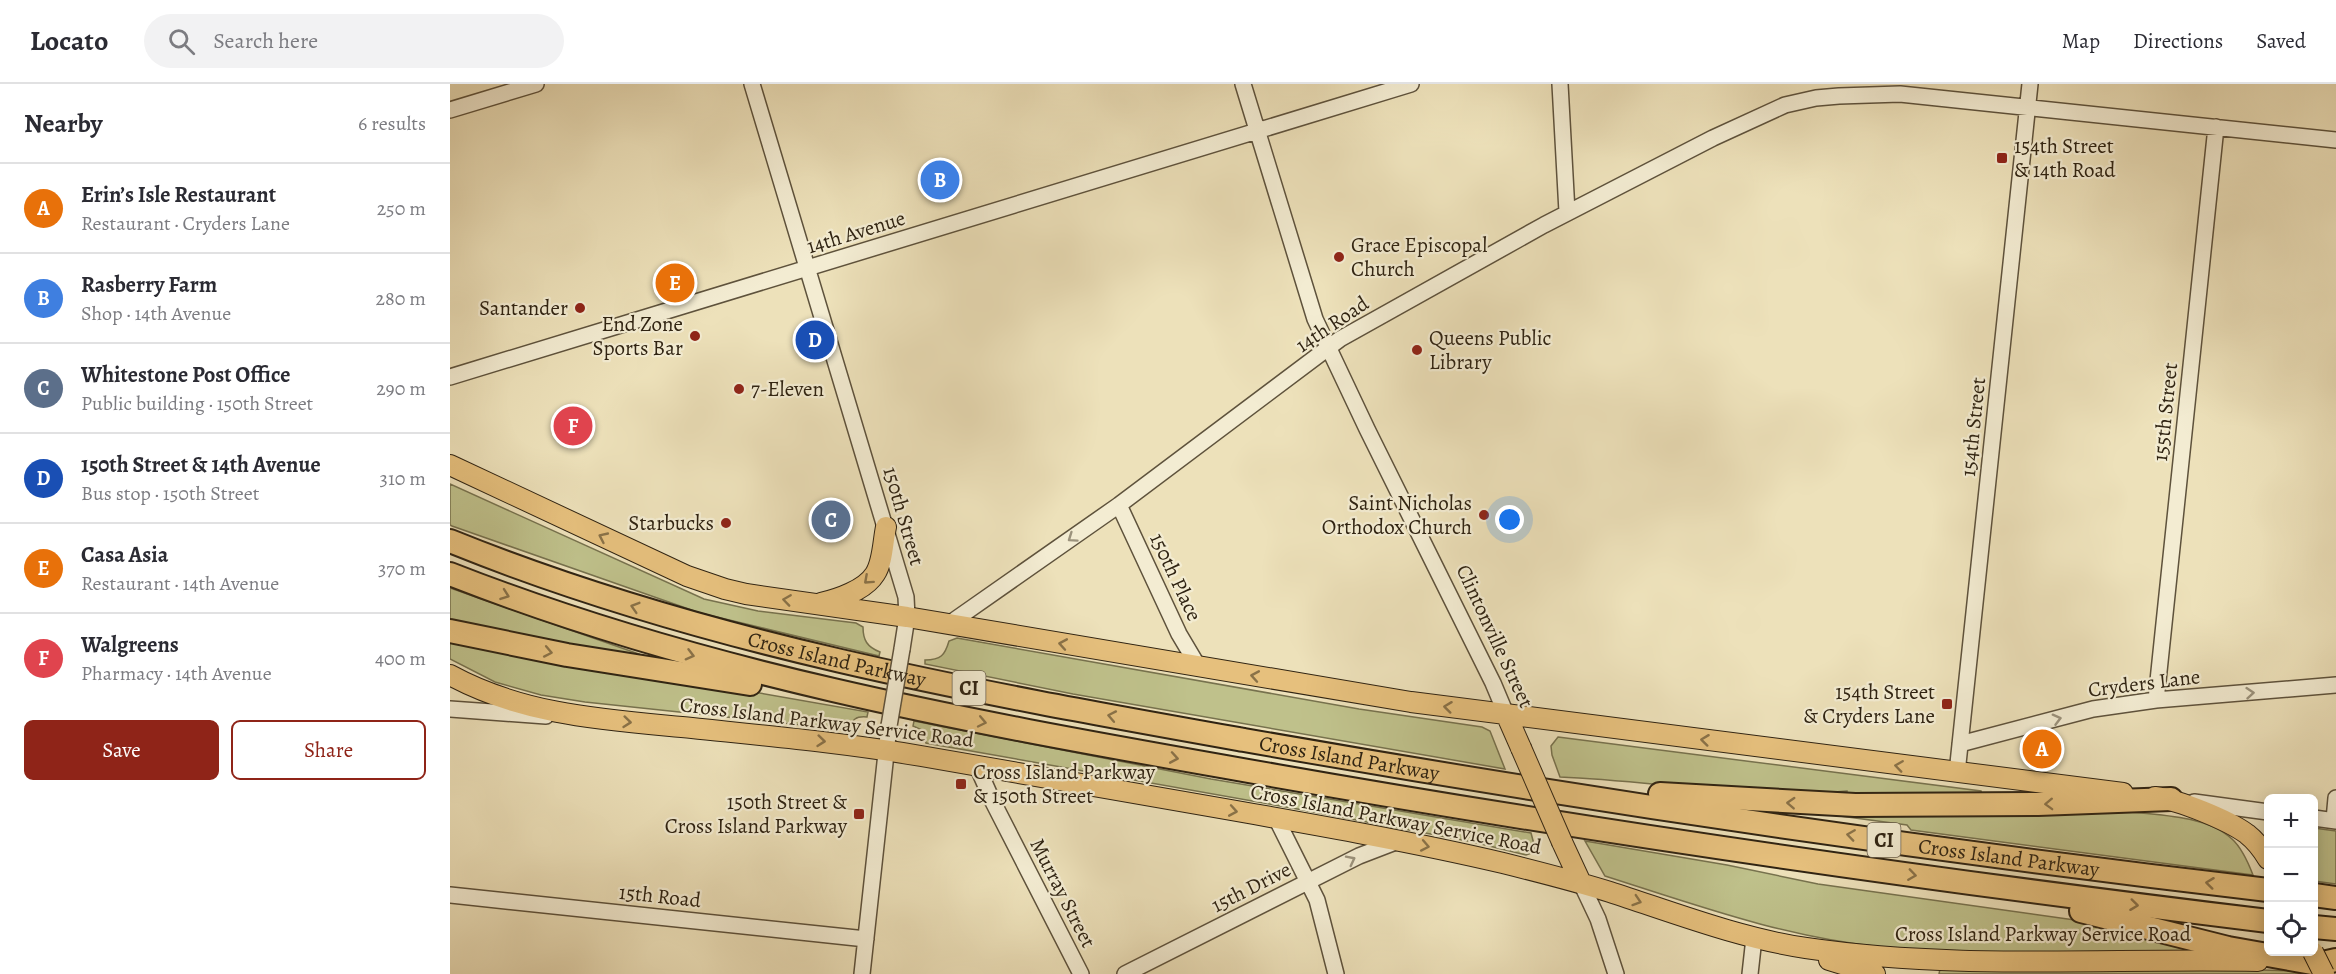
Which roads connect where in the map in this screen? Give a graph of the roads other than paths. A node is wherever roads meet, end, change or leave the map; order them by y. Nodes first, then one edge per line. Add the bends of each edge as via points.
1 (536, 84) edge
2 (752, 84) edge
3 (1243, 84) edge
4 (1411, 84) edge
5 (1560, 84) edge
6 (2030, 84) edge
7 (2027, 107) junction
8 (450, 110) edge
9 (2216, 127) junction
10 (1257, 131) junction
11 (2336, 140) edge
12 (1567, 212) junction
13 (808, 269) junction
14 (1328, 350) junction
15 (450, 377) edge
16 (450, 465) edge
17 (1119, 505) junction
18 (886, 527) junction
19 (450, 540) edge
20 (450, 574) edge
21 (816, 604) junction
22 (907, 617) junction
23 (949, 624) junction
24 (450, 631) edge
25 (1198, 666) junction
26 (450, 675) edge
27 (2336, 685) edge
28 (2156, 700) junction
29 (450, 709) edge
30 (1506, 714) junction
31 (956, 717) junction
32 (592, 719) junction
33 (1960, 744) junction
34 (886, 750) junction
35 (977, 766) junction
36 (1957, 773) junction
37 (1500, 783) junction
38 (2336, 798) edge
39 (2171, 799) junction
40 (2264, 811) edge
41 (1276, 818) junction
42 (2318, 818) edge
43 (2335, 820) edge
44 (1398, 841) junction
45 (2264, 853) edge
46 (1951, 881) junction
47 (1307, 882) junction
48 (1581, 883) junction
49 (2264, 889) edge
50 (450, 895) edge
51 (2318, 896) edge
52 (2336, 898) edge
53 (2264, 920) edge
54 (2318, 927) edge
55 (2336, 929) edge
56 (1754, 938) junction
57 (866, 939) junction
58 (2325, 963) edge
59 (862, 974) edge
60 (1081, 974) edge
61 (1125, 974) edge
62 (1336, 974) edge
63 (1616, 974) edge
64 (1750, 974) edge
65 (1875, 974) edge

1 - 8 street
2 - 13 street, 150th Street
3 - 10 street, Clintonville Street
4 - 10 street, 14th Avenue
5 - 12 street
6 - 7 street, 154th Street
7 - 9 street
7 - 12 street, 14th Road via 1877,94 1816,98 1785,105
7 - 33 street, 154th Street
9 - 11 street
9 - 28 street, 155th Street
10 - 13 street, 14th Avenue
10 - 14 street, Clintonville Street via 1314,319
12 - 14 street, 14th Road via 1340,339
13 - 15 street, 14th Avenue
13 - 18 street, 150th Street
14 - 17 street, 14th Road
14 - 30 street, Clintonville Street
21 -> 16 main road via 706,584
17 -> 23 street, 14th Road
17 - 25 street, 150th Place
18 -> 21 main road via 875,575 860,587
18 - 22 street, 150th Street via 906,597
37 -> 19 highway, Cross Island Parkway / CI via 1071,708 795,650 628,604
20 -> 31 highway, Cross Island Parkway / CI via 577,621 684,654
21 - 22 main road
22 - 23 main road
22 - 34 street, 150th Street, bridge
25 -> 23 main road
24 -> 31 highway via 567,655
30 -> 25 main road
26 - 32 main road, Cross Island Parkway Service Road via 503,700
28 -> 27 street, Cryders Lane
33 -> 28 street, Cryders Lane via 2093,709
29 - 32 street
36 -> 30 main road
30 - 48 main road, Clintonville Street, bridge
31 -> 46 highway, Cross Island Parkway / CI via 1386,795
32 -> 34 main road, Cross Island Parkway Service Road
33 - 36 street, 154th Street
34 - 35 main road, Cross Island Parkway Service Road
34 - 57 street, 150th Street
35 -> 41 main road, Cross Island Parkway Service Road
35 - 60 street, Murray Street
36 - 39 main road
39 -> 37 highway via 1835,805
49 -> 37 highway, Cross Island Parkway / CI via 1707,815
38 - 43 street
39 - 40 street
39 - 45 main road via 2240,830
41 - 44 main road, Cross Island Parkway Service Road
41 - 47 street
42 - 43 street
47 -> 44 street, 15th Drive
44 -> 48 main road, Cross Island Parkway Service Road
46 -> 53 highway, Cross Island Parkway / CI
46 - 58 highway via 2207,944
47 - 61 street, 15th Drive
47 - 62 street via 1317,900
48 -> 56 main road, Cross Island Parkway Service Road
48 - 63 street, Clintonville Street
50 - 57 street, 15th Road
51 - 52 highway
54 - 55 highway
56 - 58 main road, Cross Island Parkway Service Road via 1810,949 1922,959
56 - 64 street
56 - 65 main road
57 - 59 street, 150th Street

